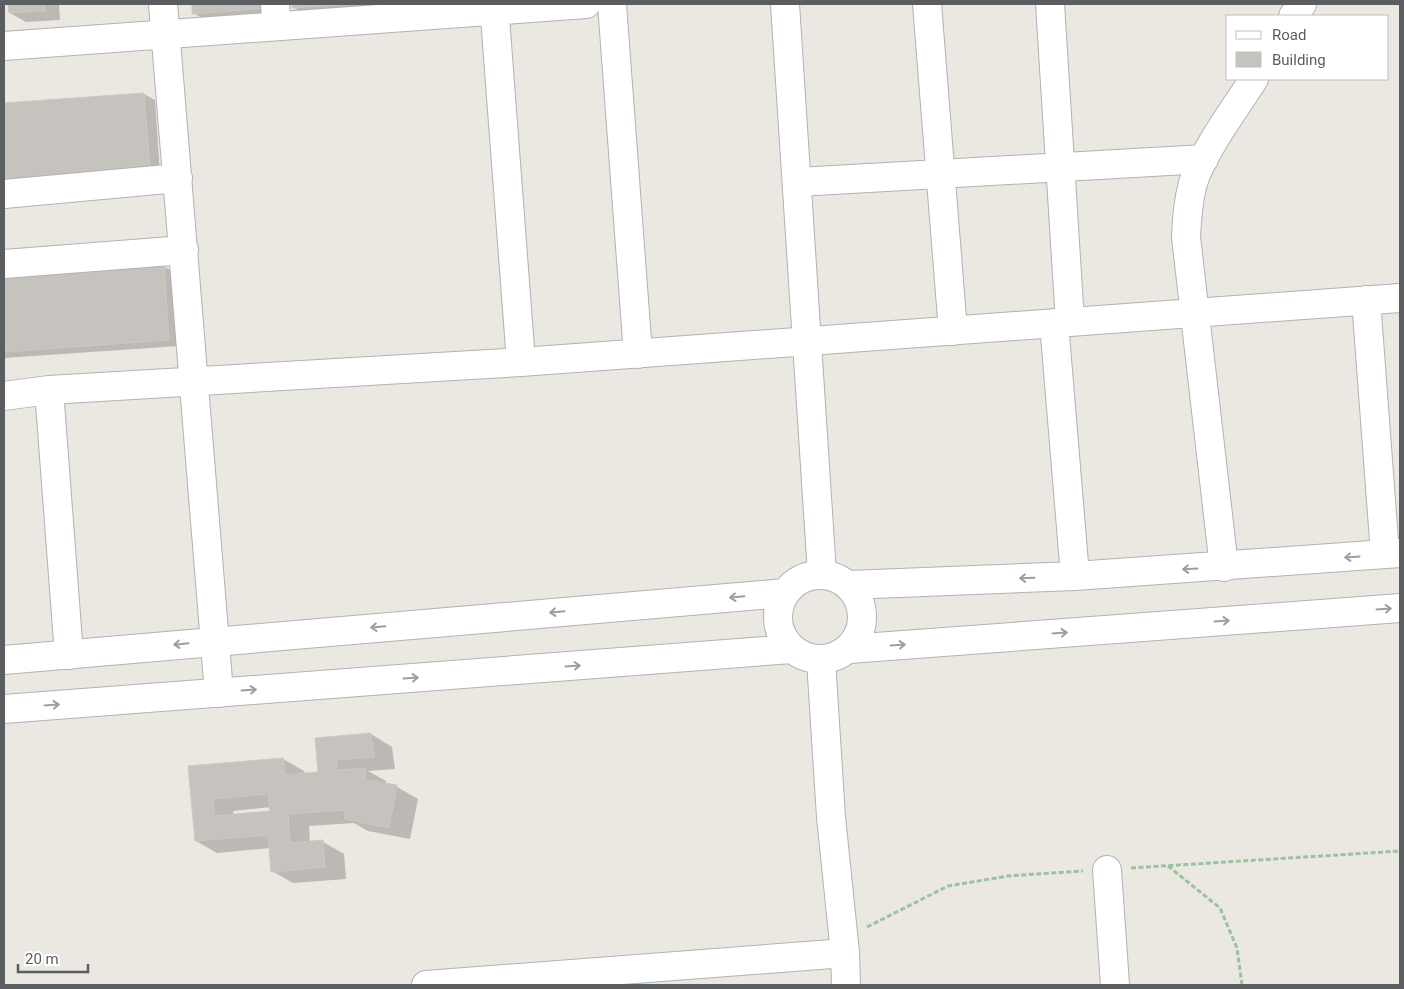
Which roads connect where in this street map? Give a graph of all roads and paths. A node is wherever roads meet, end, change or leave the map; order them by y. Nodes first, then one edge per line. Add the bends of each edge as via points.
1 (163, 4) edge
2 (586, 4) edge
3 (612, 4) edge
4 (785, 4) edge
5 (927, 4) edge
6 (1050, 4) edge
7 (1302, 4) edge
8 (494, 7) edge
9 (377, 11) edge
10 (276, 15) edge
11 (1294, 15) edge
12 (166, 34) junction
13 (4, 46) edge
14 (1253, 80) edge
15 (1204, 159) junction
16 (1061, 168) junction
17 (940, 174) junction
18 (178, 178) junction
19 (798, 182) junction
20 (4, 194) edge
21 (184, 250) junction
22 (4, 264) edge
23 (1400, 298) edge
24 (1366, 300) junction
25 (1195, 313) junction
26 (1062, 323) junction
27 (953, 331) junction
28 (807, 341) junction
29 (638, 354) junction
30 (521, 362) junction
31 (194, 383) junction
32 (49, 390) junction
33 (4, 396) edge
34 (1392, 554) edge
35 (1224, 567) junction
36 (822, 574) junction
37 (1075, 576) junction
38 (849, 585) junction
39 (785, 592) junction
40 (1400, 608) edge
41 (214, 640) junction
42 (792, 649) junction
43 (849, 649) junction
44 (69, 655) junction
45 (4, 660) edge
46 (821, 660) junction
47 (219, 693) junction
48 (4, 709) edge
49 (1168, 866) dead end
50 (1107, 870) dead end
51 (845, 953) junction
52 (426, 985) edge
53 (846, 985) edge
54 (1114, 985) edge
55 (1242, 985) edge

1 - 12 street
2 - 8 street
3 - 29 street
4 - 19 street
5 - 17 street
6 - 16 street
7 - 11 street
8 - 9 street
8 - 30 street
9 - 10 street
10 - 12 street
12 - 13 street
12 - 18 street
14 - 15 street
15 - 16 street
15 - 25 street via 1194,181 1186,237
16 - 17 street
16 - 26 street
17 - 19 street
17 - 27 street
18 - 20 street
18 - 21 street
19 - 28 street
21 - 22 street
21 - 31 street
23 - 24 street
24 - 25 street
24 - 34 street
25 - 26 street
25 - 35 street
26 - 27 street
26 - 37 street
27 - 28 street
28 - 29 street
28 - 36 street
29 - 30 street
30 - 31 street
31 - 32 street
31 - 41 street
32 - 33 street
32 - 44 street
34 -> 35 street
35 -> 37 street
36 - 38 street via 836,577
36 - 39 street via 795,582
37 -> 38 street
38 - 43 street via 859,600 863,617 860,634
39 -> 41 street
39 - 42 street via 779,606 778,622 782,637
43 -> 40 street
41 -> 44 street
41 - 47 street
42 - 46 street via 806,657
47 -> 42 street
43 - 46 street via 836,657
44 - 45 street
46 - 51 street via 831,817
48 -> 47 street
49 - 55 path via 1220,908 1237,948
50 - 54 street
51 - 52 street
51 - 53 street

